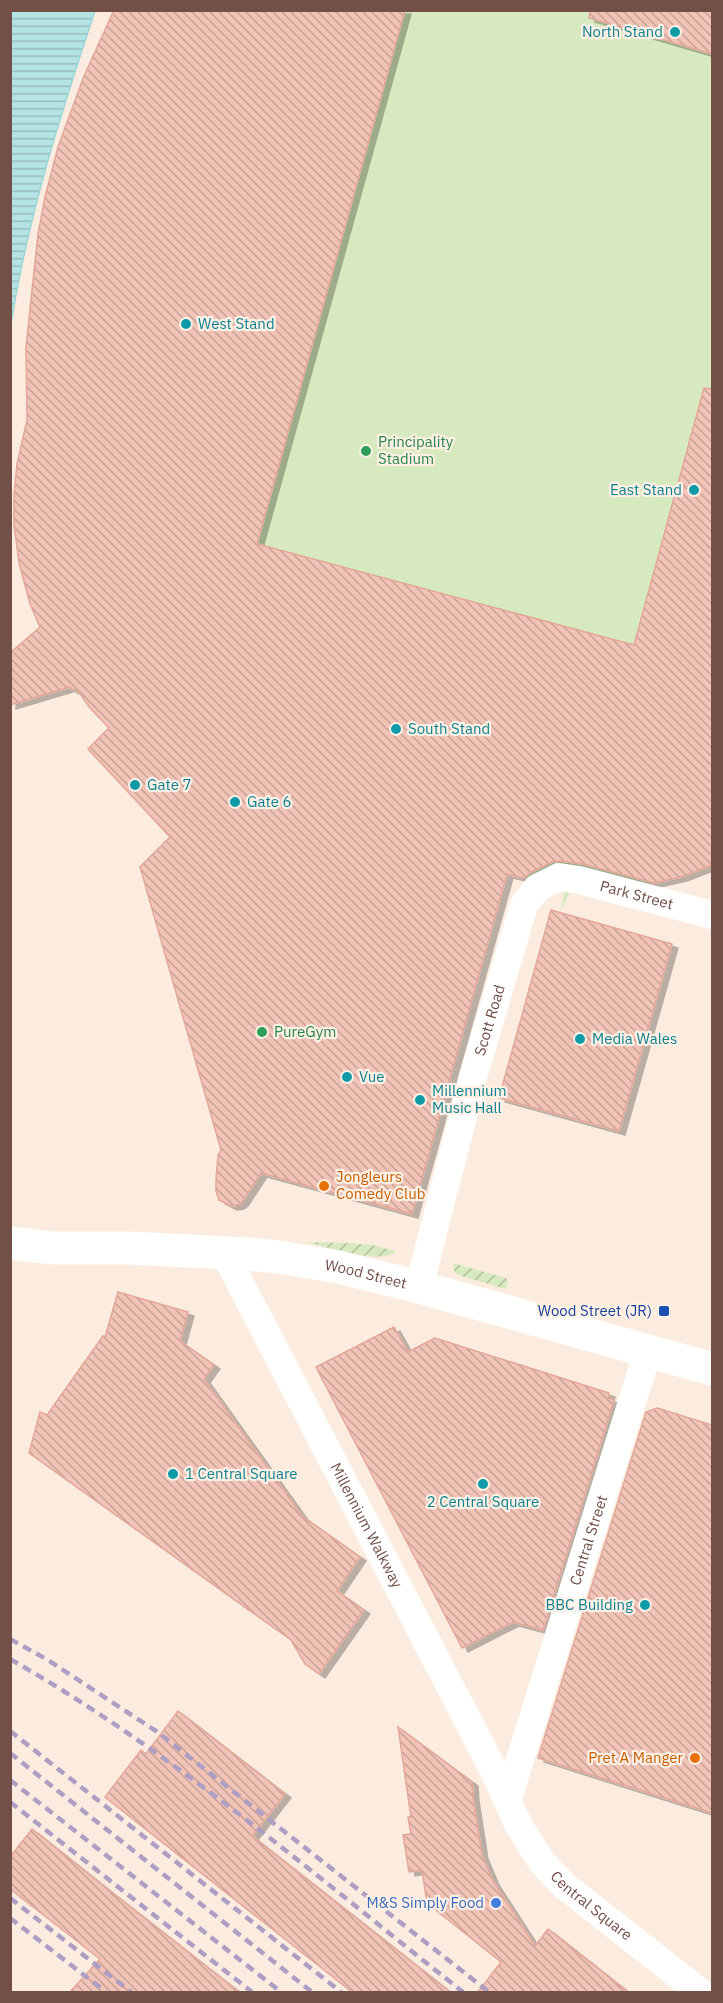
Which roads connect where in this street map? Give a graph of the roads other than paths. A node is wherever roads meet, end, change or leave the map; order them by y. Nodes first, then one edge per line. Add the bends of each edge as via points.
1 (559, 877) joint
2 (712, 915) edge
3 (10, 1243) edge
4 (225, 1254) junction
5 (419, 1287) junction
6 (648, 1351) junction
7 (712, 1369) edge
8 (508, 1798) junction
9 (700, 1992) edge

1 - 2 street, Park Street
1 - 5 street, Scott Road via 537,888 524,905 473,1077
3 - 4 street, Wood Street
4 - 5 street, Wood Street via 329,1265
4 - 8 street, Millennium Walkway
5 - 6 street, Wood Street
6 - 7 street, Wood Street
6 - 8 street, Central Street
8 - 9 street, Central Square via 519,1826 541,1861 566,1887

